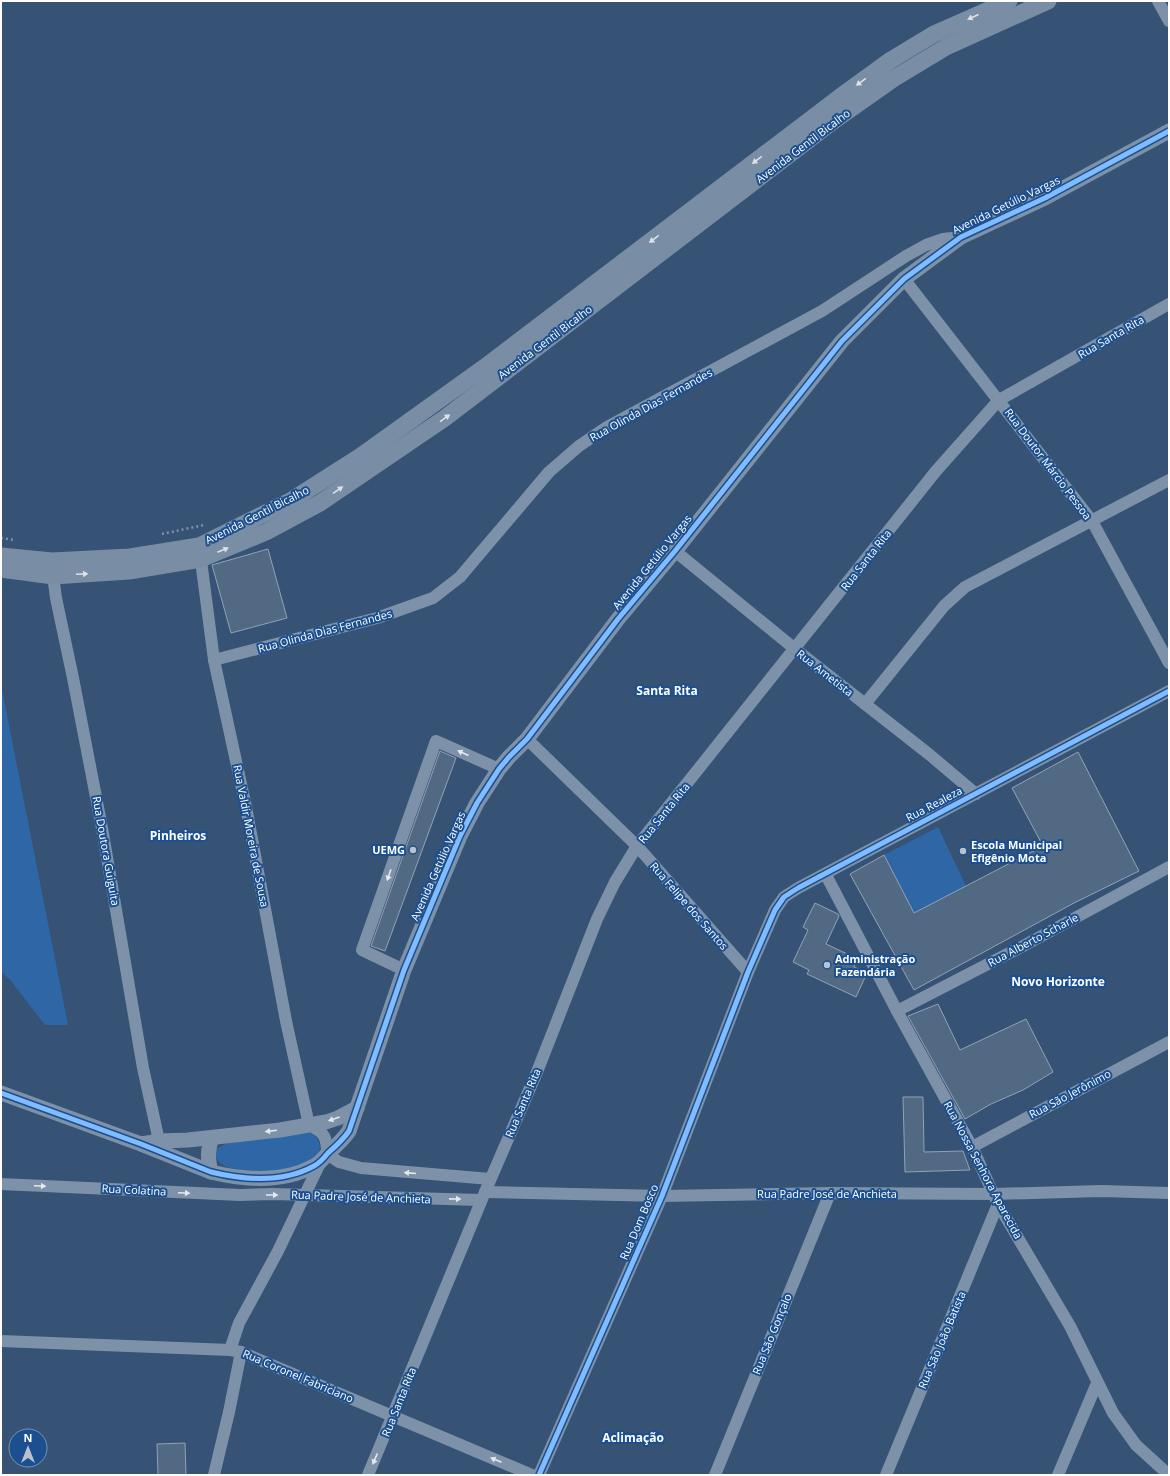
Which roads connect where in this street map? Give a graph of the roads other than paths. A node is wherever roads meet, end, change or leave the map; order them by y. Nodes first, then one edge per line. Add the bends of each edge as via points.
1 (1009, 1) edge
2 (1048, 1) edge
3 (1158, 1) edge
4 (1169, 21) edge
5 (1169, 131) edge
6 (962, 237) junction
7 (906, 256) junction
8 (909, 275) junction
9 (1169, 304) edge
10 (1000, 400) junction
11 (1169, 480) edge
12 (1092, 521) junction
13 (676, 551) junction
14 (200, 552) junction
15 (1, 556) edge
16 (1, 569) edge
17 (52, 569) junction
18 (794, 649) junction
19 (214, 660) junction
20 (1169, 663) edge
21 (1169, 691) edge
22 (865, 704) junction
23 (527, 739) junction
24 (499, 769) junction
25 (976, 794) junction
26 (638, 846) junction
27 (1169, 867) edge
28 (826, 874) junction
29 (404, 970) junction
30 (748, 972) junction
31 (897, 1011) junction
32 (1169, 1042) edge
33 (1, 1093) edge
34 (357, 1108) junction
35 (309, 1125) junction
36 (212, 1138) junction
37 (160, 1147) junction
38 (972, 1147) junction
39 (324, 1158) junction
40 (216, 1173) junction
41 (490, 1179) junction
42 (1, 1184) edge
43 (830, 1193) junction
44 (1169, 1194) edge
45 (240, 1195) junction
46 (304, 1196) junction
47 (483, 1196) junction
48 (662, 1196) junction
49 (996, 1199) junction
50 (1, 1341) edge
51 (235, 1351) junction
52 (1097, 1384) junction
53 (393, 1417) junction
54 (214, 1475) edge
55 (368, 1475) edge
56 (532, 1475) edge
57 (539, 1475) edge
58 (715, 1475) edge
59 (886, 1475) edge
60 (1058, 1475) edge
61 (1169, 1475) edge

1 -> 14 main road, Avenida Gentil Bicalho via 934,34 891,60 485,367 361,456 292,500
14 -> 2 main road, Avenida Gentil Bicalho via 266,532 320,503 445,418 832,122 893,79 946,47
3 - 4 street
5 - 6 street, Avenida Getúlio Vargas via 1045,198
6 - 7 street, Rua Olinda Dias Fernandes via 943,239
6 - 8 street, Avenida Getúlio Vargas
7 - 8 street, Rua Doutor Márcio Pessoa
7 - 19 street, Rua Olinda Dias Fernandes via 822,311 607,427 579,446 549,472 460,577 433,598 377,618
8 - 10 street, Rua Doutor Márcio Pessoa
8 - 13 street, Avenida Getúlio Vargas via 842,341
9 - 10 street, Rua Santa Rita
10 - 12 street, Rua Doutor Márcio Pessoa
10 - 18 street, Rua Santa Rita via 936,470
11 - 12 street
12 - 20 street, Rua Doutor Márcio Pessoa
12 - 22 street via 965,586 944,606
13 - 18 street, Rua Ametista
13 - 23 street, Avenida Getúlio Vargas via 618,619
14 - 17 main road, Avenida Gentil Bicalho via 129,571
14 - 19 street, Rua Valdir Moreira de Sousa
15 - 17 main road, Avenida Gentil Bicalho
16 - 17 main road, Avenida Gentil Bicalho
17 - 37 street, Rua Doutora Guiguita via 102,828 143,1068
18 - 22 street, Rua Ametista
18 - 26 street, Rua Santa Rita
19 - 35 street, Rua Valdir Moreira de Sousa
21 - 25 street, Rua Realeza
22 - 25 street, Rua Ametista
23 - 24 street, Avenida Getúlio Vargas
23 - 26 street, Rua Felipe dos Santos
24 - 29 street, Avenida Getúlio Vargas via 460,836
24 -> 29 street via 436,741 362,950
25 - 28 street, Rua Realeza
26 - 30 street, Rua Felipe dos Santos
26 - 41 street, Rua Santa Rita via 615,882 597,919
27 - 31 street, Rua Alberto Scharle
28 - 30 street, Rua Realeza via 784,897 775,910
28 - 31 street, Rua Nossa Senhora Aparecida
29 - 34 street, Avenida Getúlio Vargas
30 - 48 street, Rua Dom Bosco
31 - 38 street, Rua Nossa Senhora Aparecida
32 - 38 street, Rua São Jerônimo
33 - 37 street via 141,1144
34 -> 35 street via 338,1118
34 - 39 street, Avenida Getúlio Vargas via 349,1131
35 -> 36 street
35 - 39 street via 324,1134 327,1142
36 - 37 street
36 - 40 street via 208,1153 209,1161
37 - 40 street, Avenida Getúlio Vargas
38 - 49 street, Rua Nossa Senhora Aparecida
39 - 40 street, Avenida Getúlio Vargas via 315,1166 292,1175 249,1178
41 -> 39 street via 360,1168
39 - 46 street
40 - 45 street
41 - 47 street, Rua Santa Rita
42 -> 45 street, Rua Colatina
43 - 48 street, Rua Padre José de Anchieta
43 - 49 street, Rua Padre José de Anchieta
43 - 58 street, Rua São Gonçalo
44 - 49 street, Rua Padre José de Anchieta via 1101,1191
45 -> 46 street, Rua Padre José de Anchieta
46 -> 47 street, Rua Padre José de Anchieta
46 - 51 street via 239,1323
47 - 48 street, Rua Padre José de Anchieta
47 - 53 street, Rua Santa Rita
48 - 57 street, Rua Dom Bosco
49 - 52 street, Rua Nossa Senhora Aparecida via 1070,1326
49 - 59 street, Rua São João Batista
50 - 51 street, Rua Coronel Fabriciano
51 - 53 street, Rua Coronel Fabriciano
51 - 54 street via 235,1376 229,1412
52 - 60 street
52 - 61 street, Rua Nossa Senhora Aparecida via 1113,1413 1136,1445
53 -> 55 street, Rua Santa Rita
56 -> 53 street, Rua Coronel Fabriciano

